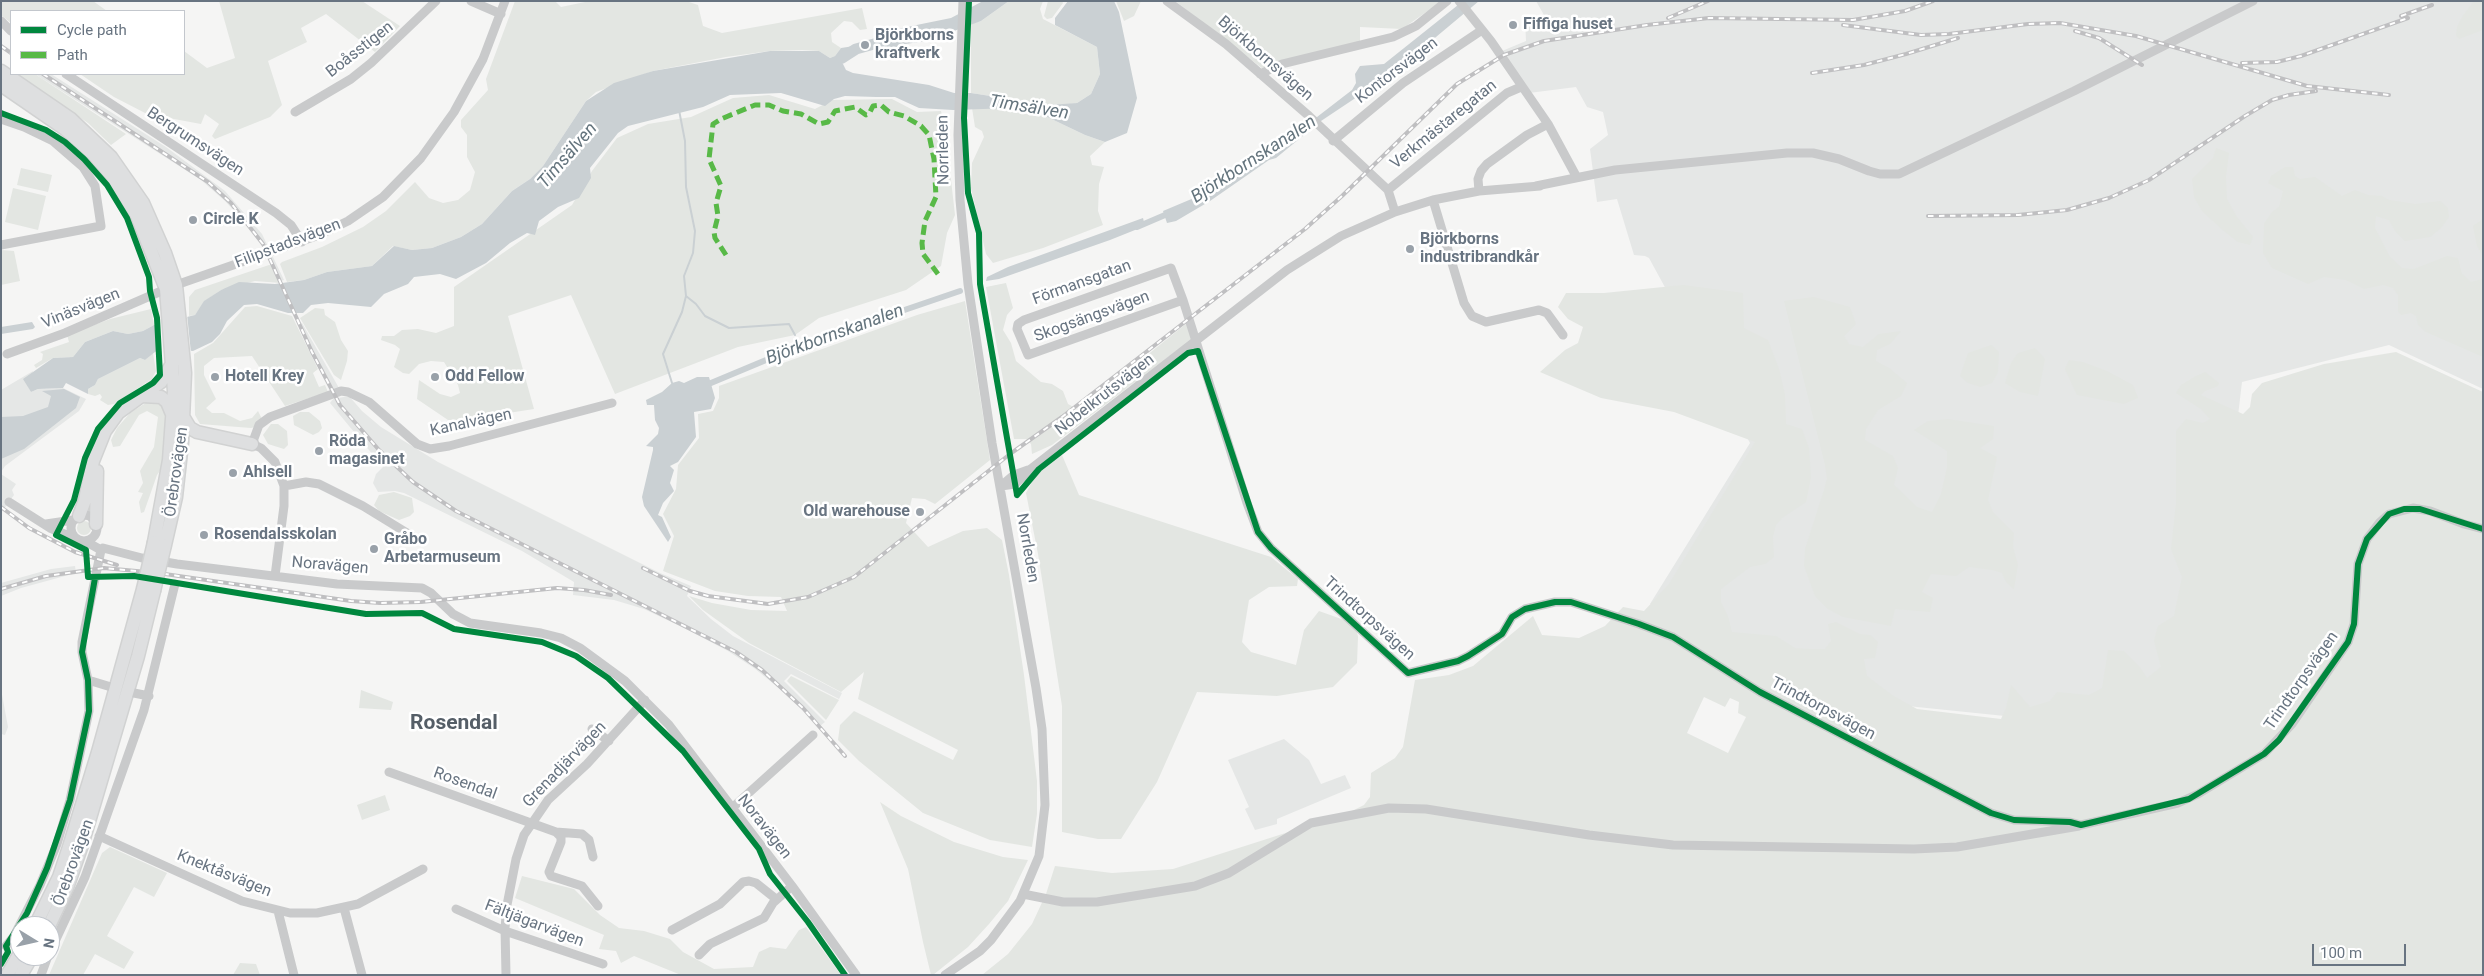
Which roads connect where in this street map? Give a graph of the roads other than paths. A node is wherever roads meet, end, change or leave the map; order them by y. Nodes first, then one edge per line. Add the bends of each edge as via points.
1 (436, 1) edge
2 (471, 1) edge
3 (505, 1) edge
4 (1167, 1) edge
5 (1447, 1) edge
6 (2254, 1) edge
7 (1460, 2) edge
8 (962, 4) edge
9 (501, 14) junction
10 (1, 21) edge
11 (10, 30) edge
12 (1482, 30) junction
13 (1, 71) edge
14 (1260, 74) junction
15 (68, 75) edge
16 (1, 84) edge
17 (1522, 87) junction
18 (295, 112) dead end
19 (1, 119) edge
20 (1548, 124) junction
21 (1333, 140) junction
22 (1575, 174) junction
23 (1594, 175) junction
24 (1521, 188) junction
25 (1388, 190) junction
26 (1479, 191) junction
27 (1433, 200) junction
28 (1395, 212) junction
29 (302, 242) junction
30 (1, 245) edge
31 (1171, 268) joint
32 (171, 287) junction
33 (1183, 300) junction
34 (1563, 335) dead end
35 (1020, 338) joint
36 (1194, 342) junction
37 (7, 354) dead end
38 (179, 362) junction
39 (142, 396) junction
40 (612, 403) dead end
41 (179, 417) junction
42 (209, 436) junction
43 (252, 444) junction
44 (98, 448) junction
45 (180, 461) junction
46 (284, 486) junction
47 (1000, 486) junction
48 (9, 502) dead end
49 (76, 518) junction
50 (46, 524) junction
51 (96, 526) junction
52 (2483, 529) edge
53 (412, 536) dead end
54 (81, 540) junction
55 (160, 544) junction
56 (102, 549) junction
57 (274, 576) junction
58 (175, 584) dead end
59 (148, 590) junction
60 (88, 680) junction
61 (111, 686) dead end
62 (134, 693) dead end
63 (149, 696) junction
64 (645, 700) junction
65 (592, 729) dead end
66 (813, 735) dead end
67 (609, 741) junction
68 (389, 772) dead end
69 (732, 808) junction
70 (530, 823) junction
71 (2081, 825) junction
72 (556, 832) junction
73 (99, 836) junction
74 (593, 857) dead end
75 (423, 869) dead end
76 (792, 886) junction
77 (1023, 894) junction
78 (776, 899) junction
79 (598, 906) dead end
80 (344, 908) junction
81 (456, 909) dead end
82 (278, 911) junction
83 (40, 916) edge
84 (53, 916) edge
85 (672, 930) dead end
86 (60, 931) edge
87 (505, 931) junction
88 (6, 946) dead end
89 (699, 955) dead end
90 (603, 964) dead end
91 (855, 974) edge
92 (294, 975) edge
93 (362, 975) edge
94 (506, 975) edge
95 (945, 975) edge

1 - 18 street, Boåsstigen via 372,63
2 - 9 street
3 - 9 street, Filipstadsvägen
4 - 14 street, Björkbornsvägen via 1214,34
5 - 14 street via 1416,26 1393,37 1282,64
6 - 23 street via 1899,174 1880,174 1826,156 1802,153 1719,158 1628,169 1620,174
7 - 12 street
8 - 47 street, Norrleden via 958,118 960,200 968,284
9 - 29 street, Filipstadsvägen via 465,95 421,158 396,186 360,214
10 - 11 street
12 - 17 street
12 - 21 street, Kontorsvägen via 1403,83
13 - 32 highway, Örebrovägen via 77,124 121,170 155,226
14 - 21 street, Björkbornsvägen
15 - 29 street, Bergrumsvägen via 276,213 291,225
16 - 32 highway, Örebrovägen via 65,129 112,176 141,224
17 - 20 street
17 - 25 street, Verkmästaregatan via 1507,93
19 - 30 street via 52,141 83,167 94,186 101,226
20 - 22 street
20 - 26 street via 1487,164 1478,178
21 - 25 street, Björkbornsvägen
22 - 23 street
22 - 24 street
23 - 24 street via 1569,184
24 - 26 street, Nobelkrutsvägen
25 - 28 street
26 - 27 street, Nobelkrutsvägen
27 - 28 street, Nobelkrutsvägen
27 - 34 street via 1464,302 1472,316 1486,322 1539,310 1547,312
28 - 36 street, Nobelkrutsvägen via 1314,252
29 - 32 street, Filipstadsvägen
31 - 33 street, Trindtorpsvägen
31 - 35 street, Förmansgatan via 1024,320 1018,324
32 - 37 street, Vinäsvägen
32 - 38 highway, Örebrovägen
33 - 35 street, Skogsängsvägen via 1028,355
33 - 36 street, Trindtorpsvägen
36 - 47 street, Nobelkrutsvägen via 1032,468 1014,475
36 - 71 street, Trindtorpsvägen via 1259,534 1408,673 1468,656 1502,634 1512,618 1525,608 1571,602 1672,637 1760,692 1991,813 2014,820
38 - 39 highway via 161,382
38 - 41 highway, Örebrovägen
39 - 41 highway via 161,397
39 - 44 highway via 118,413
40 - 43 street, Kanalvägen via 430,449 417,444 363,398 341,391 264,421 259,425
41 - 42 highway via 192,430
41 - 45 highway, Örebrovägen
41 - 55 highway, Örebrovägen via 166,485
42 - 43 highway
42 - 45 highway via 191,444
43 - 46 street via 275,462
44 - 49 highway
44 - 51 highway
45 - 55 highway, Örebrovägen via 176,497
46 - 53 street via 306,482 319,484
46 - 57 street
47 - 77 street, Norrleden via 1036,688 1044,770 1045,805 1040,848
48 - 50 street, Noravägen
49 - 50 street
49 - 51 street via 88,516
49 - 54 street via 71,528
50 - 54 street, Noravägen
51 - 54 street via 93,537
51 - 56 street via 103,540
52 - 71 street, Trindtorpsvägen via 2420,508 2388,514 2367,539 2358,564 2354,624 2348,642 2279,740 2264,754 2189,799
54 - 56 street, Noravägen
55 - 59 highway, Örebrovägen, bridge
56 - 57 street, Noravägen via 142,558
56 - 60 street via 82,642
57 - 64 street, Noravägen via 337,584 422,588 453,614 470,623 530,630 570,642 606,666
58 - 63 street
59 - 83 highway, Örebrovägen via 72,838 59,877
59 - 84 highway, Örebrovägen via 138,656 87,829 67,888
60 - 61 street
60 - 88 street via 87,724 64,823 40,885
62 - 63 street
63 - 73 street
64 - 67 street, Grenadjärvägen
64 - 69 street, Noravägen via 683,742
65 - 67 street
66 - 69 street
67 - 70 street, Grenadjärvägen via 548,800
68 - 70 street, Rosendal
69 - 76 street, Noravägen
70 - 72 street, Rosendal
70 - 87 street, Grenadjärvägen via 516,859
71 - 77 street via 1957,847 1673,845 1426,809 1389,808 1311,823 1230,873 1195,886 1098,902 1063,902
72 - 74 street, Rosendal via 586,836
72 - 79 street via 561,842 550,876 582,886
73 - 82 street, Knektåsvägen via 242,901
73 - 86 street via 78,894
75 - 80 street, Knektåsvägen via 370,899
76 - 78 street
76 - 91 street, Noravägen
77 - 95 street, Norrleden via 992,940
78 - 85 street via 756,883 743,882 720,904
78 - 89 street via 764,918 710,944
80 - 82 street, Knektåsvägen via 317,913
80 - 93 street
81 - 87 street, Fältjägarvägen
82 - 92 street
87 - 90 street, Fältjägarvägen
87 - 94 street, Grenadjärvägen

